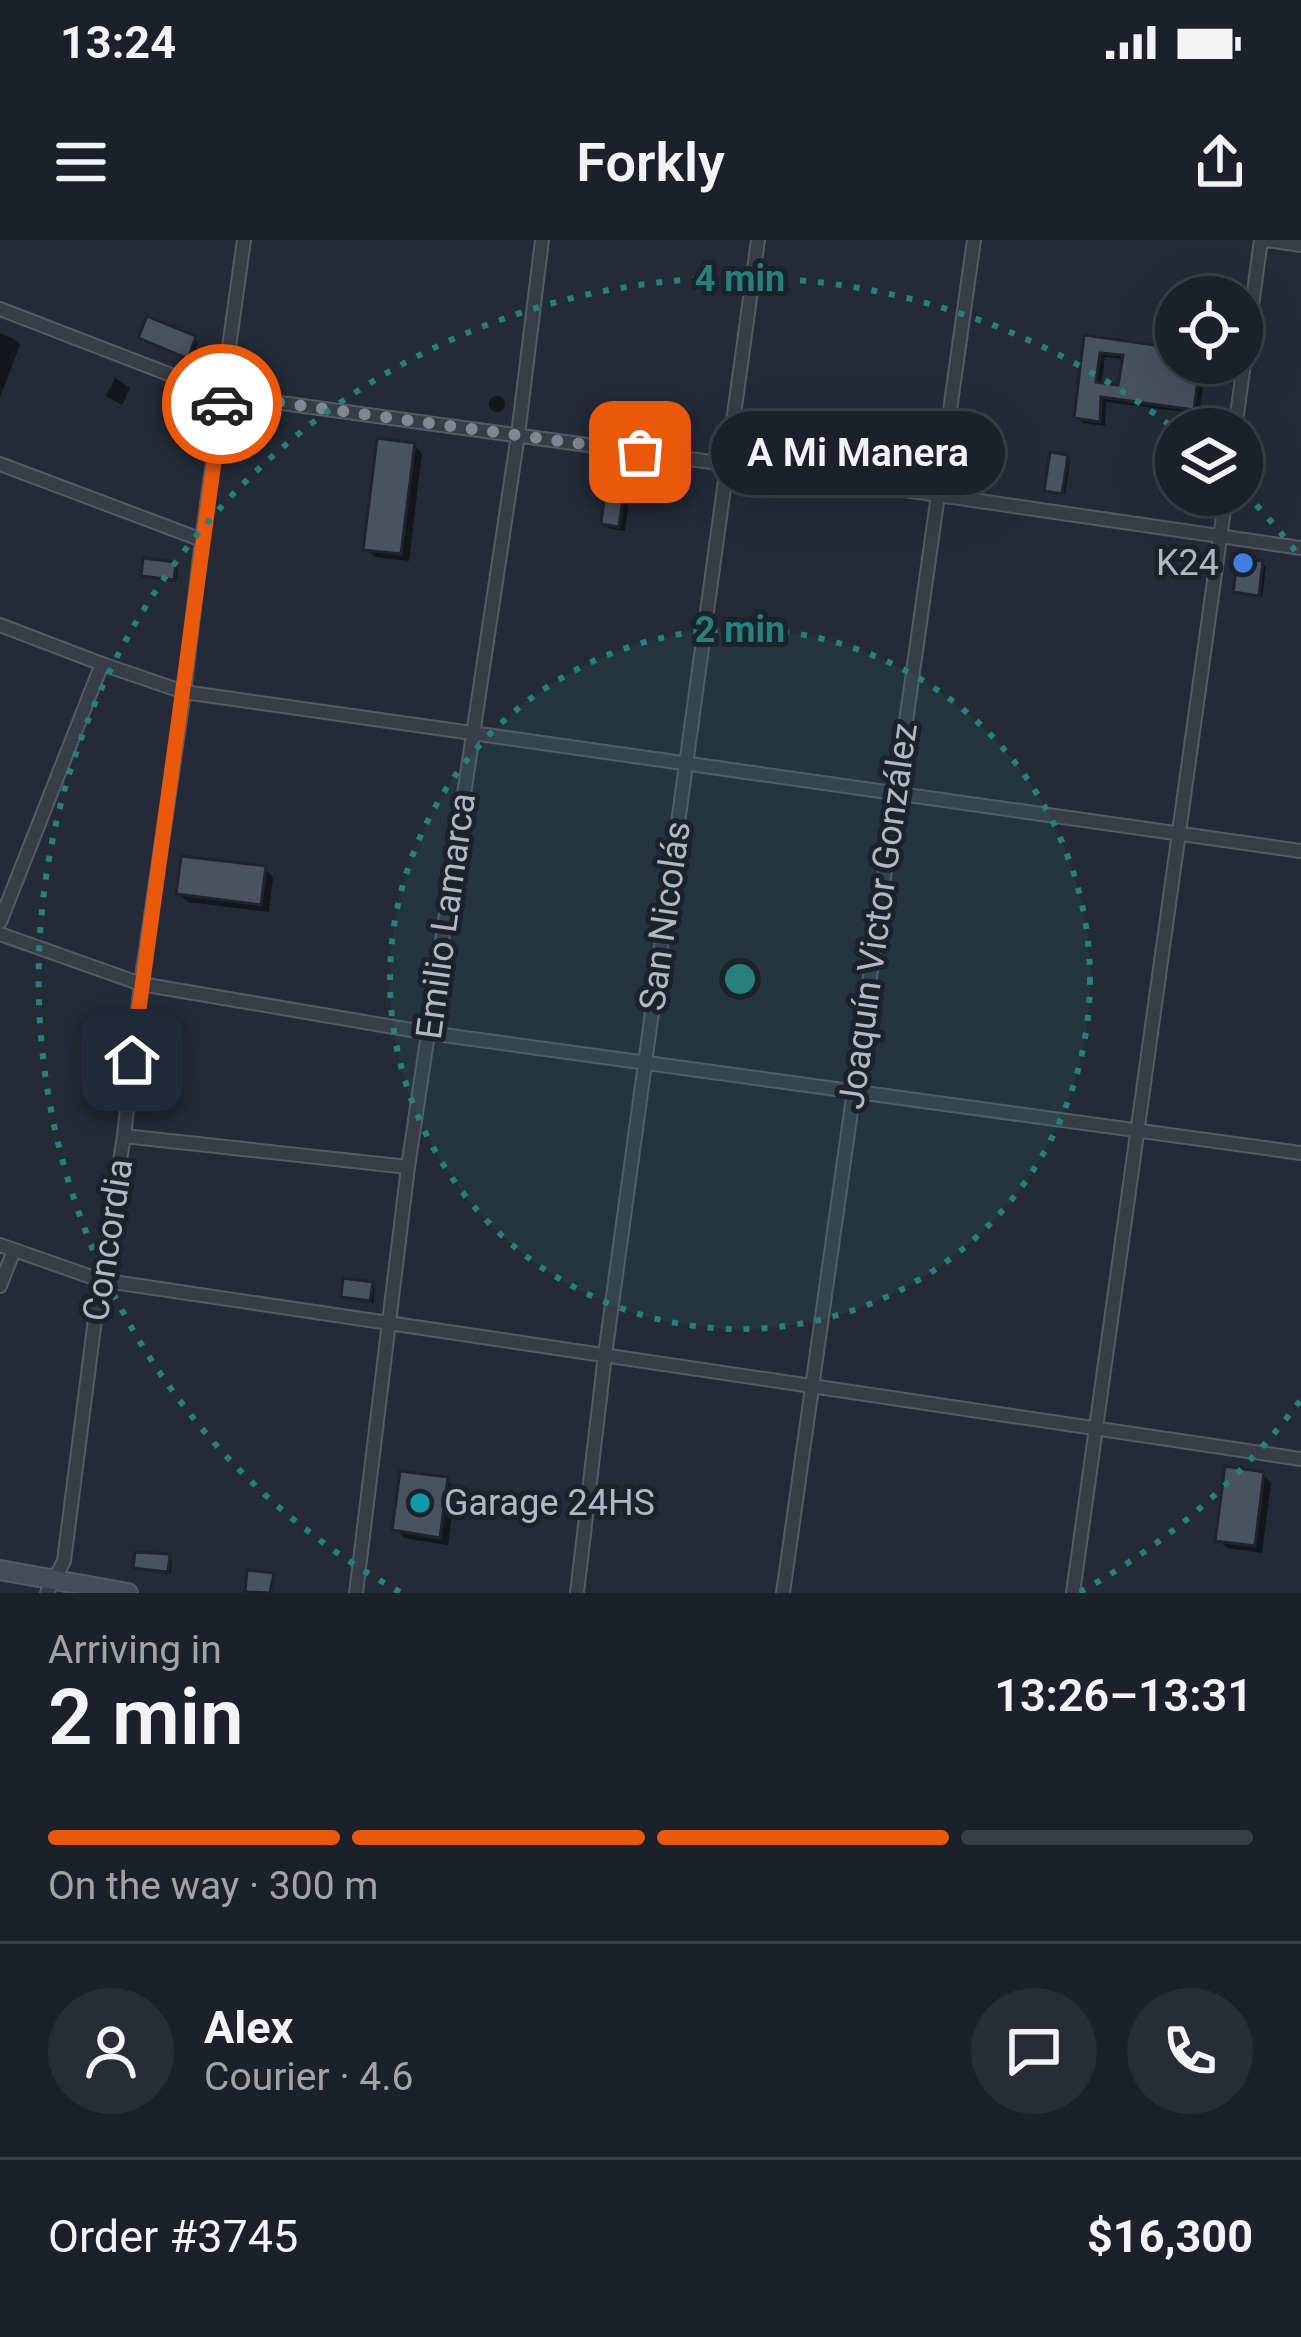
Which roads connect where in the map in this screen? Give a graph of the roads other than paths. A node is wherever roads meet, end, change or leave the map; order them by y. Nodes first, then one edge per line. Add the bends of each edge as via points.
1 (542, 240) edge
2 (758, 240) edge
3 (974, 240) edge
4 (1264, 240) edge
5 (240, 241) edge
6 (1301, 245) edge
7 (0, 310) edge
8 (224, 395) junction
9 (1238, 408) edge
10 (518, 435) junction
11 (0, 464) edge
12 (727, 464) junction
13 (938, 495) junction
14 (1223, 516) edge
15 (1221, 535) junction
16 (202, 540) junction
17 (1301, 548) edge
18 (0, 625) edge
19 (102, 664) junction
20 (184, 692) junction
21 (472, 734) junction
22 (686, 763) junction
23 (897, 792) junction
24 (1181, 834) junction
25 (1301, 851) edge
26 (0, 922) edge
27 (0, 934) edge
28 (141, 984) junction
29 (429, 1033) junction
30 (646, 1060) junction
31 (854, 1089) junction
32 (1138, 1129) junction
33 (124, 1136) junction
34 (1301, 1153) edge
35 (408, 1167) junction
36 (7, 1248) edge
37 (100, 1280) junction
38 (0, 1286) edge
39 (391, 1324) junction
40 (605, 1354) junction
41 (812, 1387) junction
42 (1097, 1426) junction
43 (1301, 1459) edge
44 (0, 1570) edge
45 (50, 1587) edge
46 (128, 1593) edge
47 (356, 1593) edge
48 (577, 1593) edge
49 (783, 1593) edge
50 (1073, 1593) edge

1 - 10 street, Emilio Lamarca
2 - 12 street, San Nicolás
3 - 13 street, Joaquín Victor González
4 - 6 street
4 - 9 street
5 - 8 street, Concordia
7 - 8 street
8 - 10 street
8 - 16 street, Concordia
10 - 12 street
10 - 21 street, Emilio Lamarca
11 - 16 street
12 - 13 street
12 - 22 street, San Nicolás
13 - 15 street
13 - 23 street, Joaquín Victor González
14 - 15 street
15 - 17 street
15 - 24 street
16 - 20 street, Concordia
18 - 19 street
19 - 20 street
19 - 26 street
20 - 21 street
20 - 28 street, Concordia
21 - 22 street
21 - 29 street, Emilio Lamarca
22 - 23 street
22 - 30 street, San Nicolás
23 - 24 street
23 - 31 street, Joaquín Victor González
24 - 25 street
24 - 32 street
27 - 28 street
28 - 29 street
28 - 33 street, Concordia
29 - 30 street
29 - 35 street, Emilio Lamarca
30 - 31 street
30 - 40 street, San Nicolás
31 - 32 street
31 - 41 street, Joaquín Victor González
32 - 34 street
32 - 42 street
33 - 35 street
33 - 37 street, Concordia
35 - 39 street, Emilio Lamarca
36 - 37 street
36 - 38 street
37 - 39 street
37 - 45 street, Concordia via 64,1561
39 - 40 street
39 - 47 street, Emilio Lamarca
40 - 41 street
40 - 48 street, San Nicolás
41 - 42 street
41 - 49 street, Joaquín Victor González
42 - 43 street
42 - 50 street
44 - 45 street
45 - 46 street

